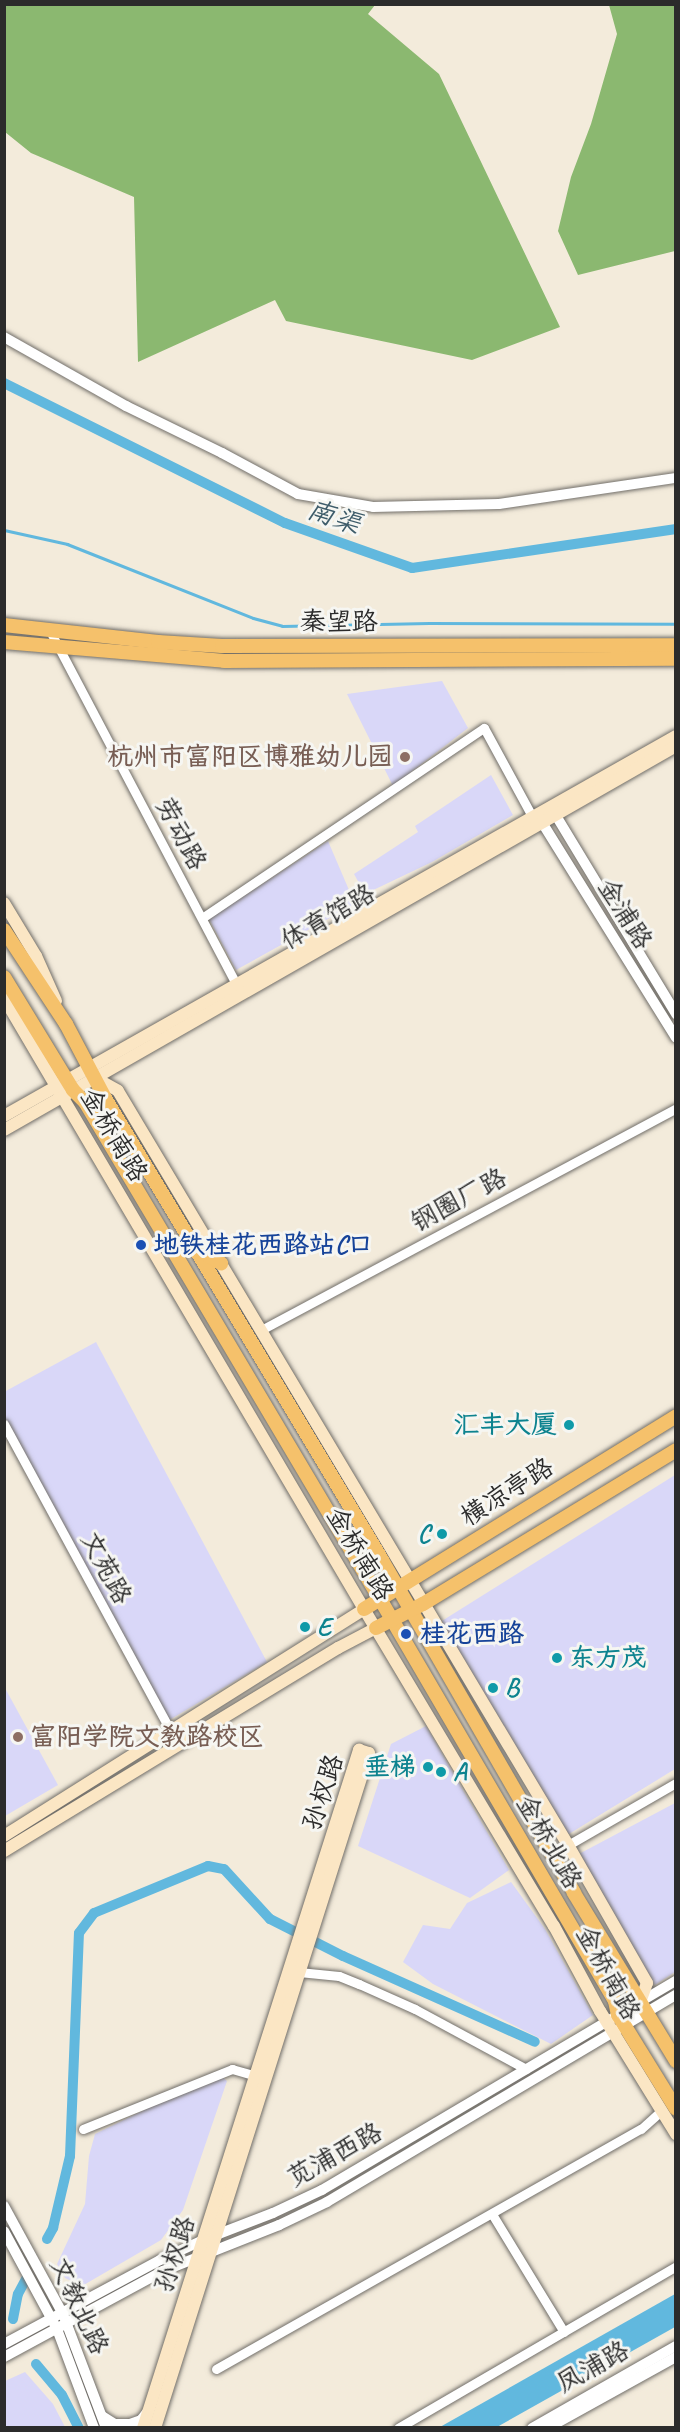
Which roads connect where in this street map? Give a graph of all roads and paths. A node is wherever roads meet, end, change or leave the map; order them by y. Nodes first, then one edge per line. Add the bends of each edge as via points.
1 (4, 336) edge
2 (675, 478) edge
3 (4, 625) edge
4 (50, 631) junction
5 (4, 642) edge
6 (675, 645) edge
7 (58, 646) junction
8 (675, 660) edge
9 (675, 736) edge
10 (675, 746) edge
11 (553, 810) junction
12 (536, 817) junction
13 (4, 903) edge
14 (201, 918) junction
15 (4, 930) edge
16 (4, 977) edge
17 (238, 988) junction
18 (4, 998) edge
19 (675, 1014) edge
20 (66, 1024) junction
21 (675, 1038) edge
22 (92, 1073) junction
23 (65, 1088) junction
24 (675, 1108) edge
25 (4, 1116) edge
26 (4, 1130) edge
27 (196, 1248) junction
28 (220, 1263) junction
29 (205, 1305) junction
30 (261, 1330) junction
31 (204, 1334) junction
32 (675, 1416) edge
33 (4, 1424) edge
34 (675, 1450) edge
35 (403, 1584) junction
36 (380, 1599) junction
37 (423, 1604) junction
38 (364, 1609) junction
39 (410, 1611) junction
40 (391, 1621) junction
41 (376, 1628) junction
42 (171, 1732) junction
43 (675, 1783) edge
44 (4, 1836) edge
45 (568, 1845) junction
46 (4, 1851) edge
47 (553, 1896) junction
48 (308, 1926) junction
49 (554, 1926) junction
50 (298, 1963) junction
51 (675, 1981) edge
52 (675, 1995) edge
53 (644, 2007) junction
54 (615, 2024) junction
55 (675, 2061) edge
56 (526, 2069) junction
57 (256, 2076) junction
58 (668, 2110) edge
59 (83, 2129) dead end
60 (675, 2134) edge
61 (4, 2206) edge
62 (492, 2214) junction
63 (4, 2231) edge
64 (216, 2235) junction
65 (203, 2240) junction
66 (20, 2247) junction
67 (211, 2251) junction
68 (197, 2256) junction
69 (675, 2266) edge
70 (60, 2321) junction
71 (564, 2332) junction
72 (4, 2344) edge
73 (675, 2346) edge
74 (4, 2357) edge
75 (675, 2357) edge
76 (216, 2369) dead end
77 (148, 2411) junction
78 (102, 2416) junction
79 (94, 2427) edge
80 (106, 2427) edge
81 (143, 2427) edge
82 (155, 2427) edge
83 (398, 2427) edge
84 (532, 2427) edge
85 (548, 2427) edge

1 - 2 street via 126,406 298,494 373,507 499,504
3 - 4 main road, 秦望路
4 - 6 main road, 秦望路 via 222,646
4 - 7 street, 劳动路
5 - 7 main road, 秦望路
7 - 8 main road, 秦望路 via 224,661
7 - 14 street, 劳动路
9 - 11 main road, 体育馆路
10 - 11 main road, 体育馆路
11 - 12 main road, 体育馆路
11 - 19 street, 金浦路
12 - 14 street via 484,728
12 - 17 main road, 体育馆路
12 - 21 street, 金浦路
13 - 20 main road, 金桥南路 via 36,956
14 - 17 street, 劳动路
15 - 20 main road, 金桥南路
16 - 23 main road, 金桥南路
17 - 22 main road, 体育馆路
18 - 23 main road, 金桥南路
20 - 22 main road, 金桥南路
22 - 23 main road, 体育馆路
22 - 27 main road, 金桥南路
22 - 28 main road, 金桥南路 via 118,1091
23 - 25 main road, 体育馆路
23 - 26 main road, 体育馆路
23 - 29 main road, 金桥南路 via 85,1102
23 - 31 main road, 金桥南路
24 - 30 street, 钢圈厂路
27 - 28 main road
27 - 35 main road, 金桥南路
28 - 30 main road, 金桥南路
29 - 31 main road
29 - 36 main road, 金桥南路
30 - 35 main road, 金桥南路
31 - 38 main road, 金桥南路
32 - 35 main road, 横凉亭路
33 - 42 street, 文苑路
34 - 37 main road, 横凉亭路
35 - 36 main road, 横凉亭路
35 - 37 main road, 金桥南路
35 - 39 main road, 金桥北路
36 - 38 main road, 横凉亭路
36 - 40 main road, 金桥北路
37 - 39 main road, 横凉亭路
37 - 45 main road, 金桥北路
38 - 41 main road, 金桥南路
38 - 42 main road
39 - 40 main road, 横凉亭路
39 - 53 main road, 金桥北路
40 - 41 main road, 横凉亭路
40 - 47 main road, 金桥北路
41 - 46 main road
41 - 49 main road, 金桥南路
42 - 44 main road
43 - 45 street
45 - 53 main road, 金桥北路 via 647,1983
47 - 49 main road
47 - 54 main road, 金桥北路 via 615,2001
48 - 48 main road, 孙权路 via 369,1753 359,1750
48 - 50 main road, 孙权路
49 - 54 main road, 金桥南路
50 - 56 street via 415,2009
50 - 57 main road, 孙权路
50 - 64 main road, 孙权路
51 - 53 street, 苋浦西路
52 - 53 street
53 - 54 street, 苋浦西路
53 - 55 main road, 金桥北路
54 - 56 street, 苋浦西路
54 - 58 main road, 金桥北路
54 - 67 street, 苋浦西路 via 327,2202
56 - 64 street, 苋浦西路 via 322,2190
57 - 59 street via 232,2069
57 - 65 main road, 孙权路
58 - 60 main road
58 - 62 street via 642,2129
61 - 66 street, 文教北路
62 - 71 street
62 - 76 street
63 - 66 street, 文教北路
64 - 65 street, 苋浦西路
64 - 67 main road, 孙权路
65 - 68 main road, 孙权路
65 - 70 street, 苋浦西路 via 160,2260
66 - 70 street, 文教北路
67 - 68 street, 苋浦西路
67 - 82 main road, 孙权路
68 - 70 street, 苋浦西路
68 - 77 main road, 孙权路
69 - 71 street
70 - 72 street, 苋浦西路
70 - 74 street, 苋浦西路
70 - 78 street, 文教北路
70 - 79 street, 文教北路
71 - 83 street
73 - 84 street, 凤浦路
75 - 85 street, 凤浦路
77 - 78 street via 141,2420 130,2424 115,2424
77 - 81 main road, 孙权路
78 - 80 street, 文教北路

